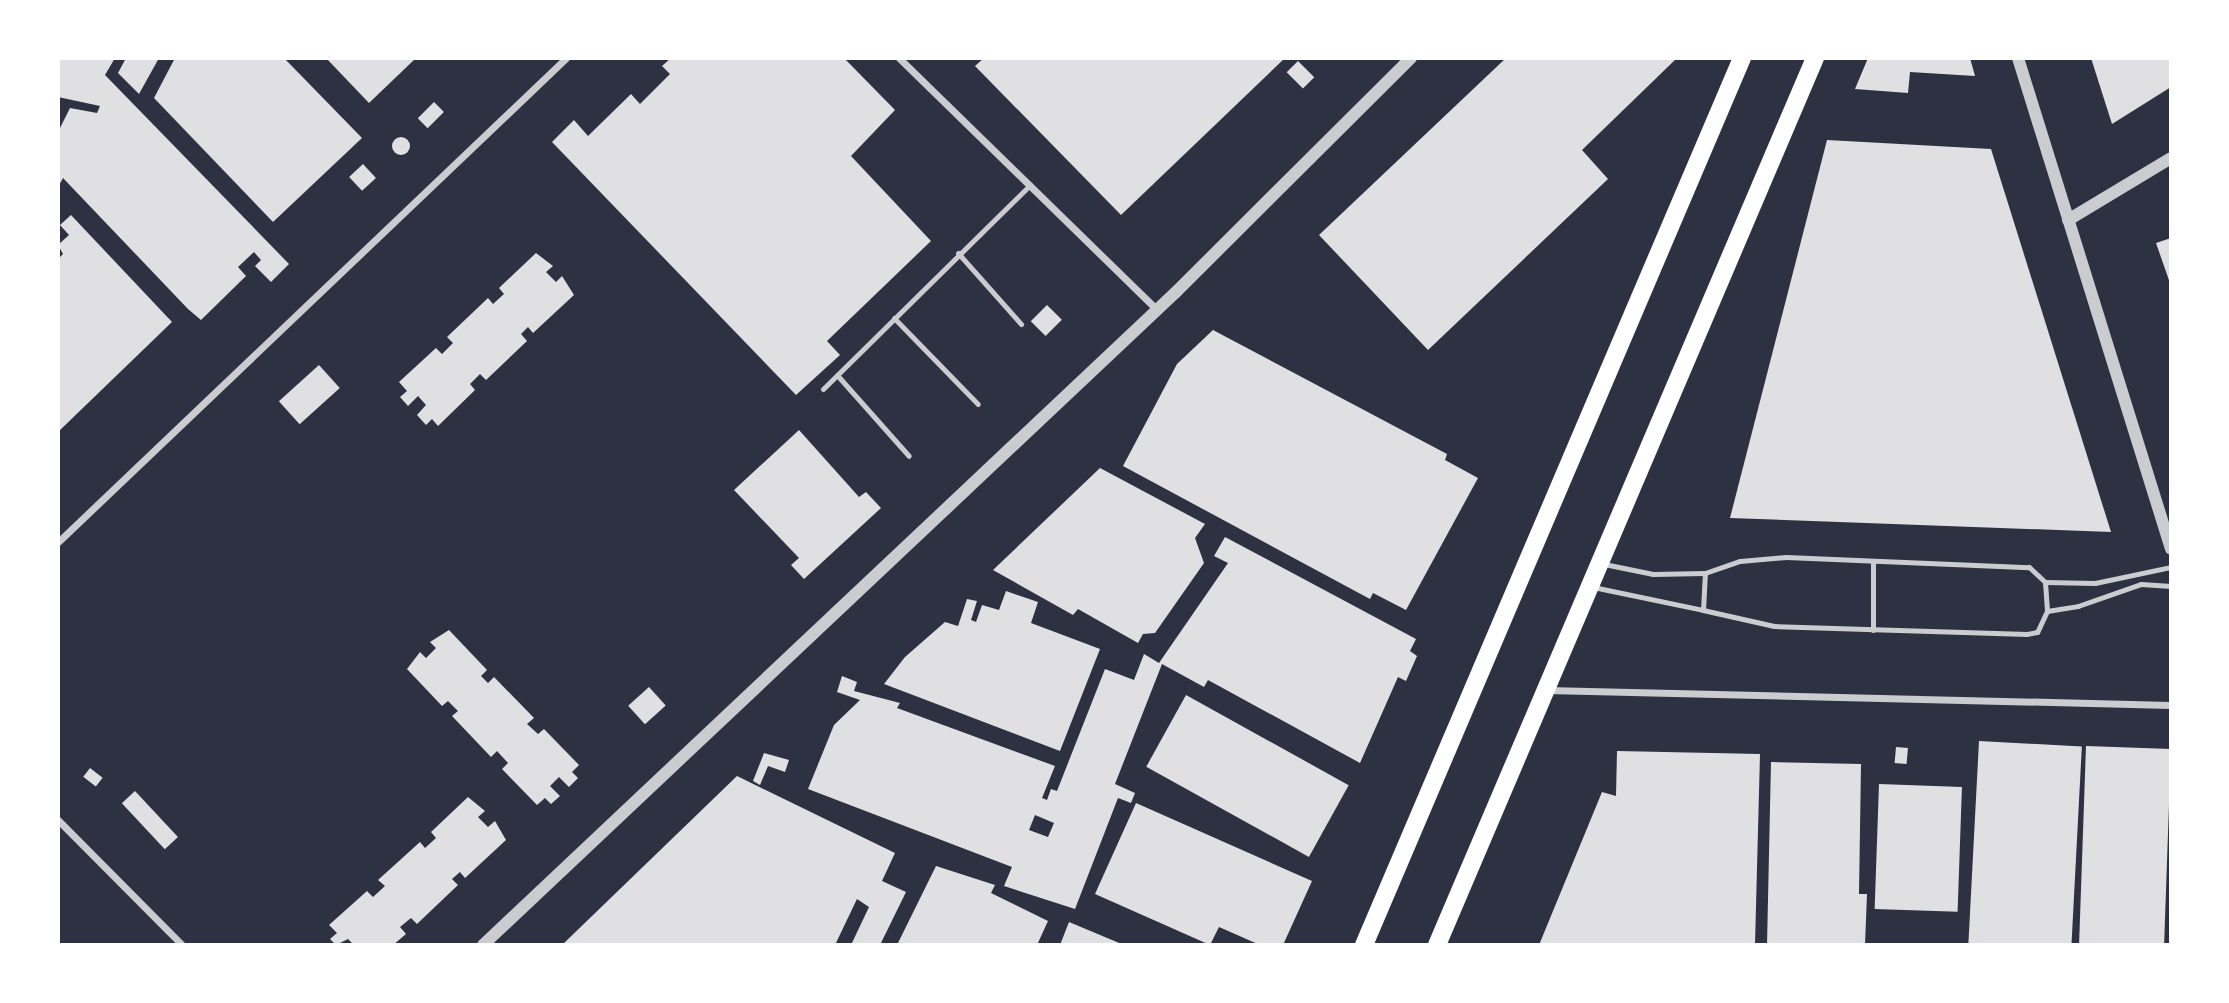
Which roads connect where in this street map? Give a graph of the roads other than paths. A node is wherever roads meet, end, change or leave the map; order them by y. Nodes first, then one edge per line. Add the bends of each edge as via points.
1 (566, 58) edge
2 (899, 58) edge
3 (1411, 58) edge
4 (1742, 58) edge
5 (1815, 58) edge
6 (2018, 58) edge
7 (2171, 158) edge
8 (1030, 186) junction
9 (2068, 220) junction
10 (958, 253) junction
11 (1157, 310) junction
12 (894, 318) junction
13 (1021, 324) dead end
14 (837, 375) junction
15 (823, 389) dead end
16 (978, 404) dead end
17 (909, 456) dead end
18 (58, 542) edge
19 (2171, 549) edge
20 (1873, 561) junction
21 (1600, 564) junction
22 (2171, 566) edge
23 (1705, 573) junction
24 (2045, 582) junction
25 (2171, 586) edge
26 (1590, 587) junction
27 (1703, 610) junction
28 (2047, 611) junction
29 (1872, 630) junction
30 (1545, 690) junction
31 (2171, 705) edge
32 (58, 820) edge
33 (182, 945) edge
34 (482, 945) edge
35 (1364, 945) edge
36 (1437, 945) edge

1 - 18 street
2 - 8 street
3 - 11 street
4 - 35 main road
5 - 21 main road
6 - 9 street
7 - 9 street
8 - 10 lane
8 - 11 street
9 - 19 street
10 - 12 lane
10 - 13 lane
11 - 34 street
12 - 14 lane
12 - 16 lane
14 - 15 lane
14 - 17 lane
20 - 23 lane via 1762,557
20 - 24 lane via 2029,568
20 - 29 lane
21 - 23 lane via 1653,574
21 - 26 main road
22 - 24 lane via 2095,583
23 - 27 lane
24 - 28 lane
25 - 28 lane via 2141,584 2078,606
26 - 27 lane
26 - 30 main road
27 - 29 lane via 1745,623
28 - 29 lane via 2036,632 2027,634
30 - 31 street
30 - 36 main road
32 - 33 street

